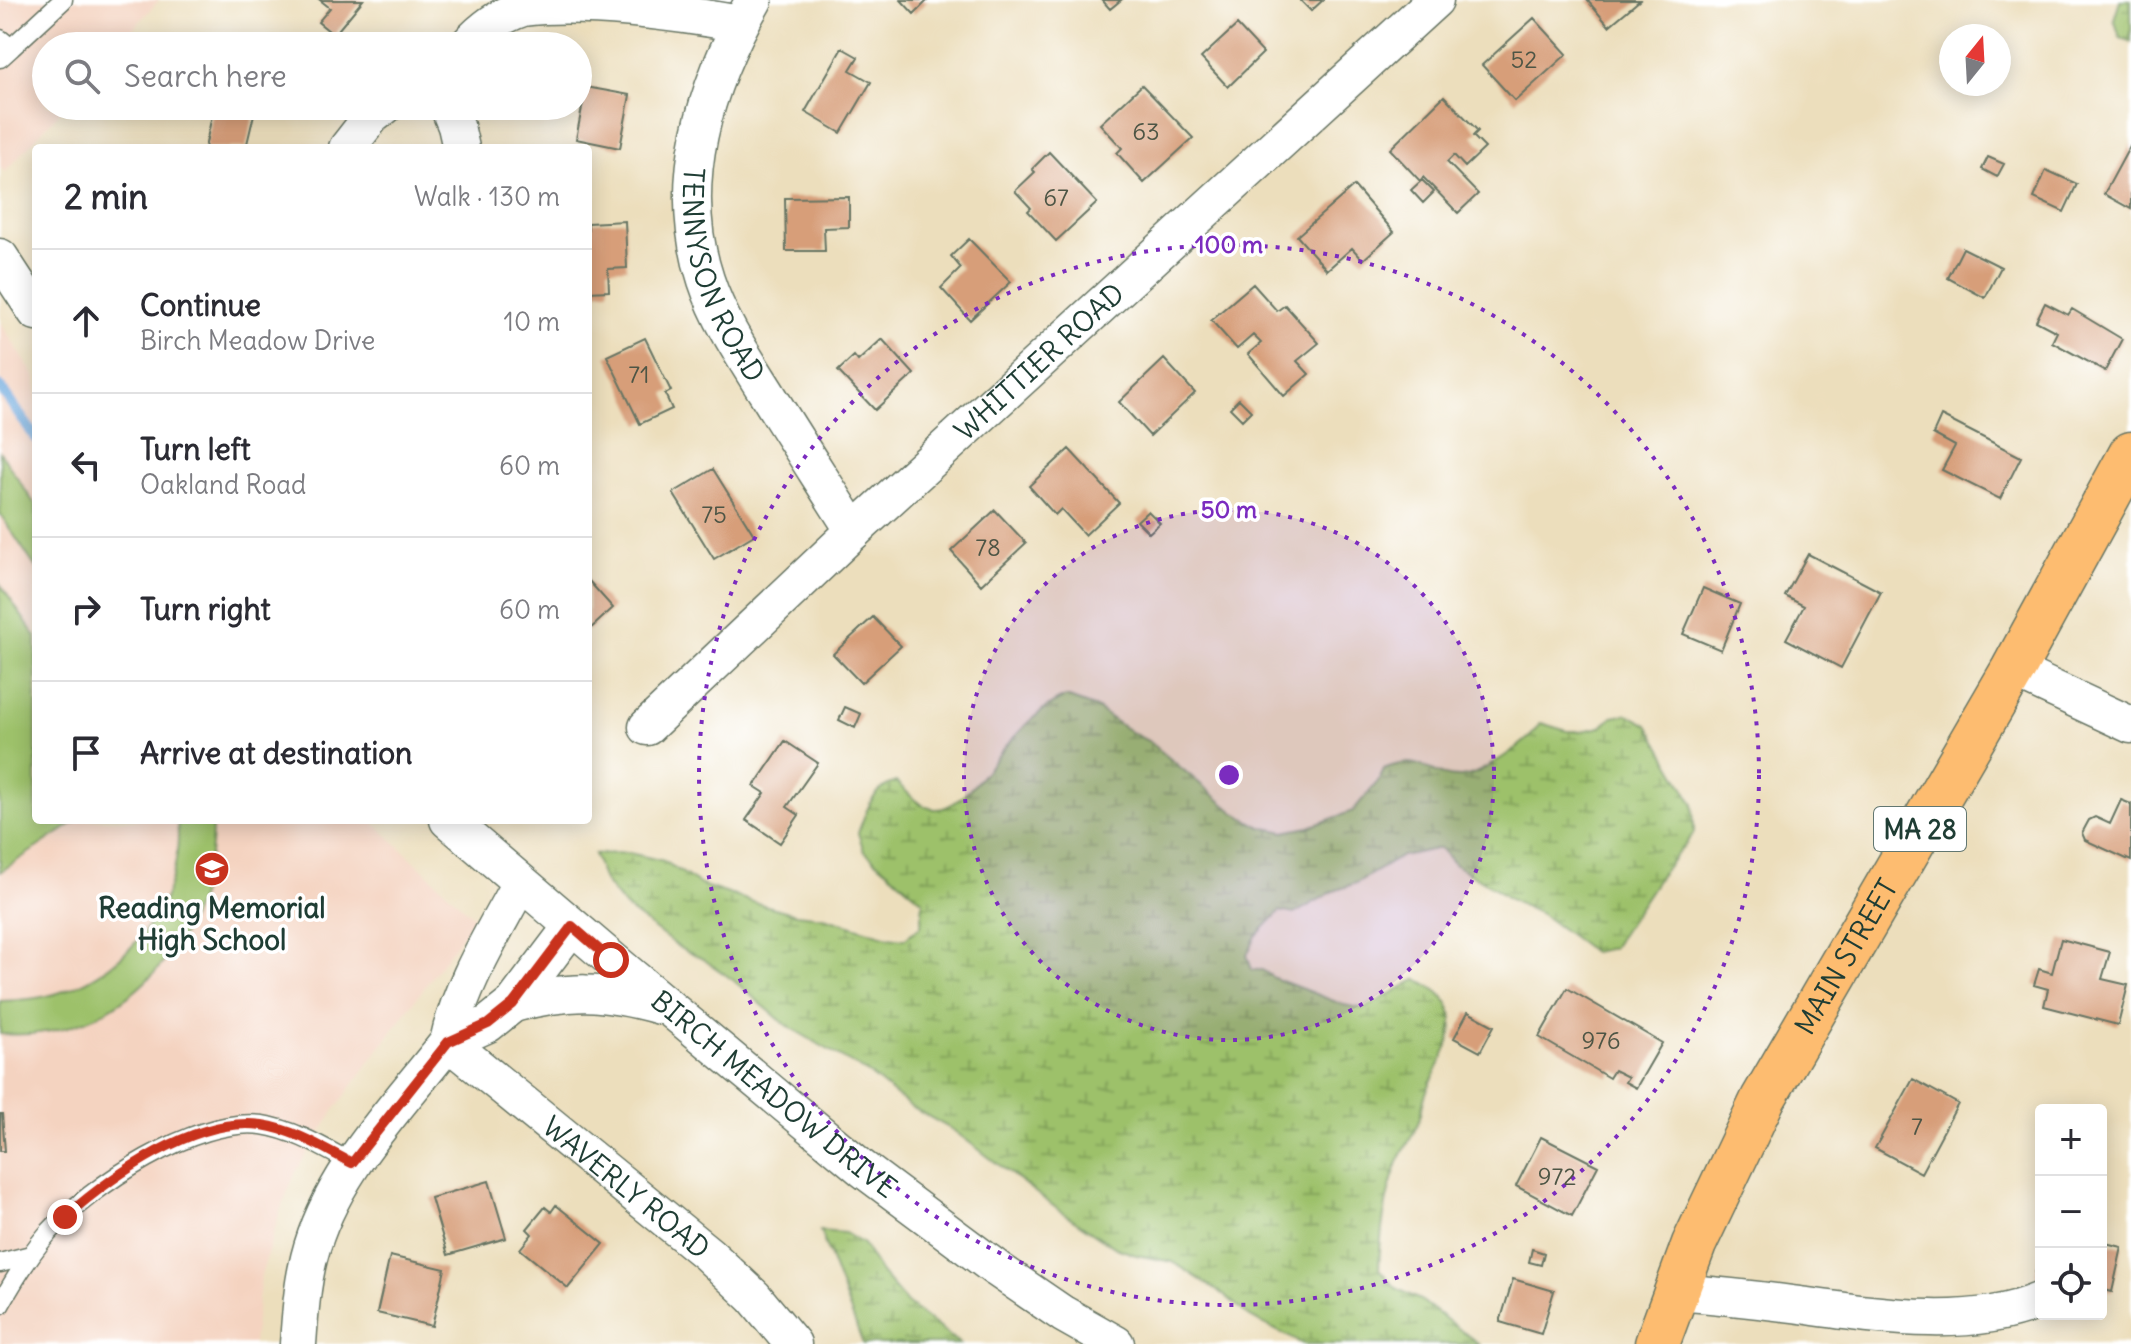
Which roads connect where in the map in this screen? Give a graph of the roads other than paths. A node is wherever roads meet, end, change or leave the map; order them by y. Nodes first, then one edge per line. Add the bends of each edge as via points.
1 (63, 0) edge
2 (1435, 0) edge
3 (747, 12) edge
4 (482, 32) edge
5 (4, 48) edge
6 (370, 120) edge
7 (454, 120) edge
8 (350, 144) edge
9 (460, 144) edge
10 (0, 257) edge
11 (32, 306) edge
12 (2131, 454) edge
13 (854, 531) junction
14 (2013, 670) junction
15 (2131, 725) edge
16 (647, 727) dead end
17 (453, 824) edge
18 (520, 883) junction
19 (572, 926) junction
20 (513, 1004) junction
21 (669, 1008) junction
22 (448, 1042) junction
23 (352, 1163) junction
24 (31, 1255) junction
25 (0, 1263) edge
26 (1676, 1292) junction
27 (2035, 1302) edge
28 (0, 1305) edge
29 (298, 1344) edge
30 (793, 1344) edge
31 (1116, 1344) edge
32 (1657, 1344) edge

1 - 5 lane
2 - 13 street, WHITTIER ROAD
3 - 4 street via 551,2 525,7
3 - 13 street, TENNYSON ROAD via 714,84 696,150 692,209 700,258 738,348
6 - 8 street
7 - 9 street
10 - 11 street
12 - 14 main road, MAIN STREET / MA 28
13 - 16 street, WHITTIER ROAD
14 - 15 street
14 - 26 main road, MAIN STREET / MA 28 via 1763,1099 1711,1204
17 - 18 street, BIRCH MEADOW DRIVE
18 - 19 street, BIRCH MEADOW DRIVE
18 - 22 street via 467,985
19 - 20 street
19 - 21 street, BIRCH MEADOW DRIVE
20 - 21 street via 550,994 591,992
20 - 22 street via 488,1024
21 - 31 street, BIRCH MEADOW DRIVE via 931,1222 1063,1314
22 - 23 street
22 - 30 street, WAVERLY ROAD via 708,1254
23 - 24 lane via 293,1133 259,1124 200,1133 115,1177 65,1217
23 - 29 street via 309,1257
24 - 25 lane
24 - 28 lane
26 - 27 street via 1913,1316 2004,1312
26 - 32 main road, MAIN STREET / MA 28

